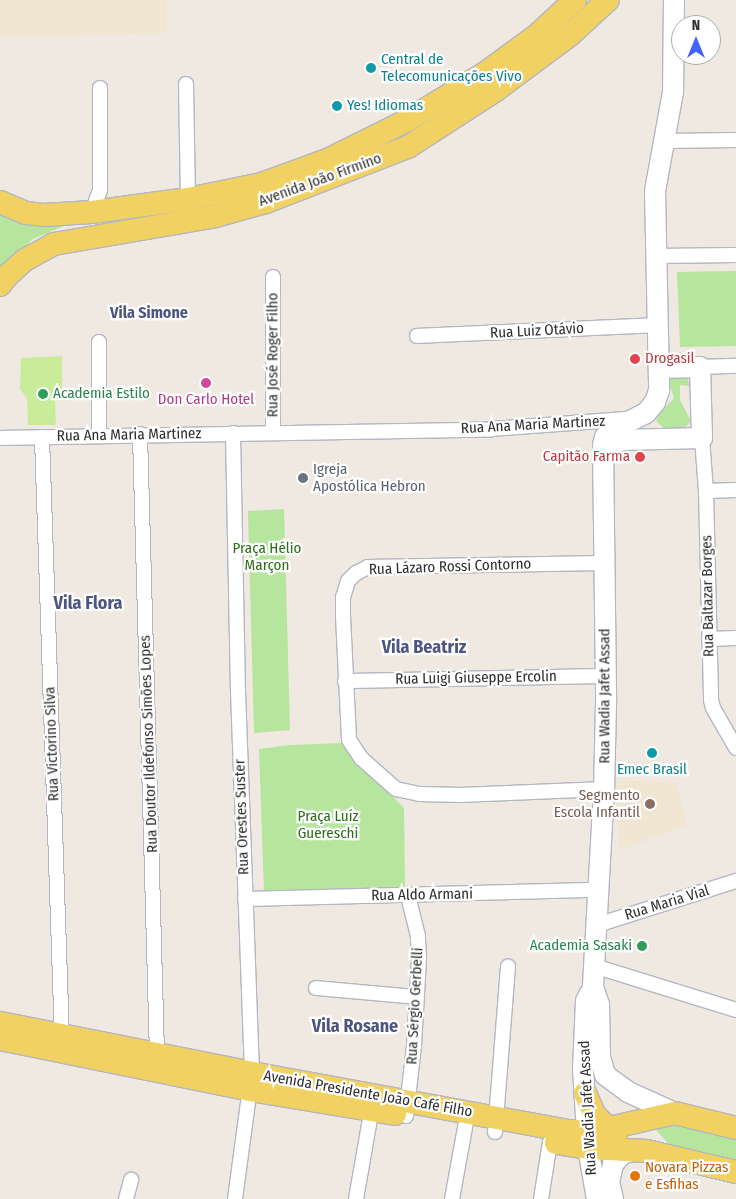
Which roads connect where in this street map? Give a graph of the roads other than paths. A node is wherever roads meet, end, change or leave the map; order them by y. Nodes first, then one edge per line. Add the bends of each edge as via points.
1 (575, 0) edge
2 (608, 0) edge
3 (674, 0) edge
4 (186, 84) dead end
5 (100, 88) dead end
6 (736, 140) edge
7 (664, 141) junction
8 (188, 199) junction
9 (0, 202) edge
10 (102, 211) junction
11 (736, 255) edge
12 (656, 256) junction
13 (274, 278) dead end
14 (0, 285) edge
15 (658, 325) junction
16 (417, 336) dead end
17 (99, 342) dead end
18 (736, 366) edge
19 (700, 367) junction
20 (659, 368) junction
21 (650, 409) junction
22 (630, 419) junction
23 (274, 432) junction
24 (140, 434) junction
25 (232, 434) junction
26 (99, 435) junction
27 (42, 437) junction
28 (0, 438) edge
29 (702, 438) junction
30 (667, 439) junction
31 (602, 454) junction
32 (736, 490) edge
33 (706, 491) junction
34 (604, 563) junction
35 (736, 638) edge
36 (709, 639) junction
37 (606, 676) junction
38 (345, 681) junction
39 (736, 748) edge
40 (604, 789) junction
41 (736, 881) edge
42 (600, 890) junction
43 (408, 896) junction
44 (245, 899) junction
45 (598, 925) junction
46 (594, 966) junction
47 (508, 967) dead end
48 (593, 987) junction
49 (316, 988) dead end
50 (416, 997) junction
51 (736, 1010) edge
52 (0, 1023) edge
53 (0, 1039) edge
54 (62, 1043) junction
55 (157, 1053) junction
56 (251, 1081) junction
57 (585, 1094) joint
58 (373, 1102) junction
59 (407, 1108) junction
60 (666, 1115) junction
61 (467, 1119) junction
62 (496, 1124) junction
63 (736, 1128) edge
64 (594, 1136) junction
65 (550, 1142) junction
66 (640, 1150) junction
67 (736, 1172) edge
68 (131, 1180) dead end
69 (126, 1199) edge
70 (235, 1199) edge
71 (356, 1199) edge
72 (452, 1199) edge
73 (540, 1199) edge
74 (597, 1199) edge
75 (612, 1199) edge

1 - 8 main road, Avenida João Firmino via 536,36 484,74 406,121 327,160 261,184
2 - 14 main road, Avenida João Firmino via 571,34 503,85 408,147 266,202 177,224 54,244 25,260
3 - 7 street via 675,72
4 - 8 street
5 - 10 street
6 - 7 street
7 - 12 street via 655,191
8 - 10 main road, Avenida João Firmino
9 - 10 main road, Avenida João Firmino via 26,213 44,215
11 - 12 street
12 - 15 street
13 - 23 street, Rua José Roger Filho
15 - 16 street, Rua Luiz Otávio
15 - 20 street
17 - 26 street
18 - 19 street
19 - 20 street
19 - 29 street
20 - 21 street via 659,390
21 - 22 street, Rua Ana Maria Martinez via 642,416
21 - 30 street via 652,423
22 - 23 street, Rua Ana Maria Martinez via 492,429
22 - 31 street, Rua Wadia Jafet Assad via 604,437
23 - 25 street, Rua Ana Maria Martinez
24 - 25 street, Rua Ana Maria Martinez
24 - 26 street, Rua Ana Maria Martinez
24 - 55 street, Rua Doutor Ildefonso Simões Lopes
25 - 44 street, Rua Orestes Suster
26 - 27 street, Rua Ana Maria Martinez
27 - 28 street, Rua Ana Maria Martinez
27 - 54 street, Rua Victorino Silva
29 - 30 street
29 - 33 street, Rua Baltazar Borges
30 - 31 street via 622,440
31 - 34 street, Rua Wadia Jafet Assad
32 - 33 street
33 - 36 street, Rua Baltazar Borges
34 - 37 street, Rua Wadia Jafet Assad
34 - 38 street, Rua Lázaro Rossi Contorno via 385,566 356,573 348,581 343,597
35 - 36 street
36 - 39 street, Rua Baltazar Borges via 711,700
37 - 38 street, Rua Luigi Giuseppe Ercolin
37 - 40 street, Rua Wadia Jafet Assad
38 - 40 street, Rua Lázaro Rossi Contorno via 351,746 396,789 419,794 461,795
40 - 42 street, Rua Wadia Jafet Assad
41 - 45 street, Rua Maria Vial
42 - 43 street, Rua Aldo Armani
42 - 45 street, Rua Wadia Jafet Assad
43 - 44 street, Rua Aldo Armani
43 - 50 street, Rua Sérgio Gerbelli via 420,958
44 - 56 street, Rua Orestes Suster
45 - 46 street, Rua Wadia Jafet Assad
46 - 48 street, Rua Wadia Jafet Assad
46 - 51 street
47 - 62 street
48 - 57 street, Rua Wadia Jafet Assad via 586,1001
48 - 60 street, Rua Wadia Jafet Assad via 599,1004 600,1057 605,1075
49 - 50 street
50 - 59 street, Rua Sérgio Gerbelli
52 - 54 main road, Avenida Presidente João Café Filho
53 - 54 main road, Avenida Presidente João Café Filho
54 - 55 main road, Avenida Presidente João Café Filho
54 - 56 main road, Avenida Presidente João Café Filho
55 - 56 main road, Avenida Presidente João Café Filho
56 - 58 main road, Avenida Presidente João Café Filho
56 - 70 street, Rua Orestes Suster
57 - 64 main road via 595,1115
58 - 59 main road, Avenida Presidente João Café Filho
58 - 71 street
59 - 61 main road, Avenida Presidente João Café Filho
60 - 63 main road, Avenida Presidente João Café Filho
60 - 64 main road, Avenida Presidente João Café Filho
60 - 66 main road via 648,1123
61 - 62 main road, Avenida Presidente João Café Filho
61 - 72 street
62 - 64 main road, Avenida Presidente João Café Filho via 551,1128
62 - 65 main road, Avenida Presidente João Café Filho
64 - 65 main road, Avenida Presidente João Café Filho
64 - 66 main road, Avenida Presidente João Café Filho
64 - 74 street, Rua Wadia Jafet Assad via 592,1181
65 - 73 street
66 - 67 main road, Avenida Presidente João Café Filho
66 - 75 street, Rua Wadia Jafet Assad via 618,1157 611,1167 608,1182
68 - 69 street

